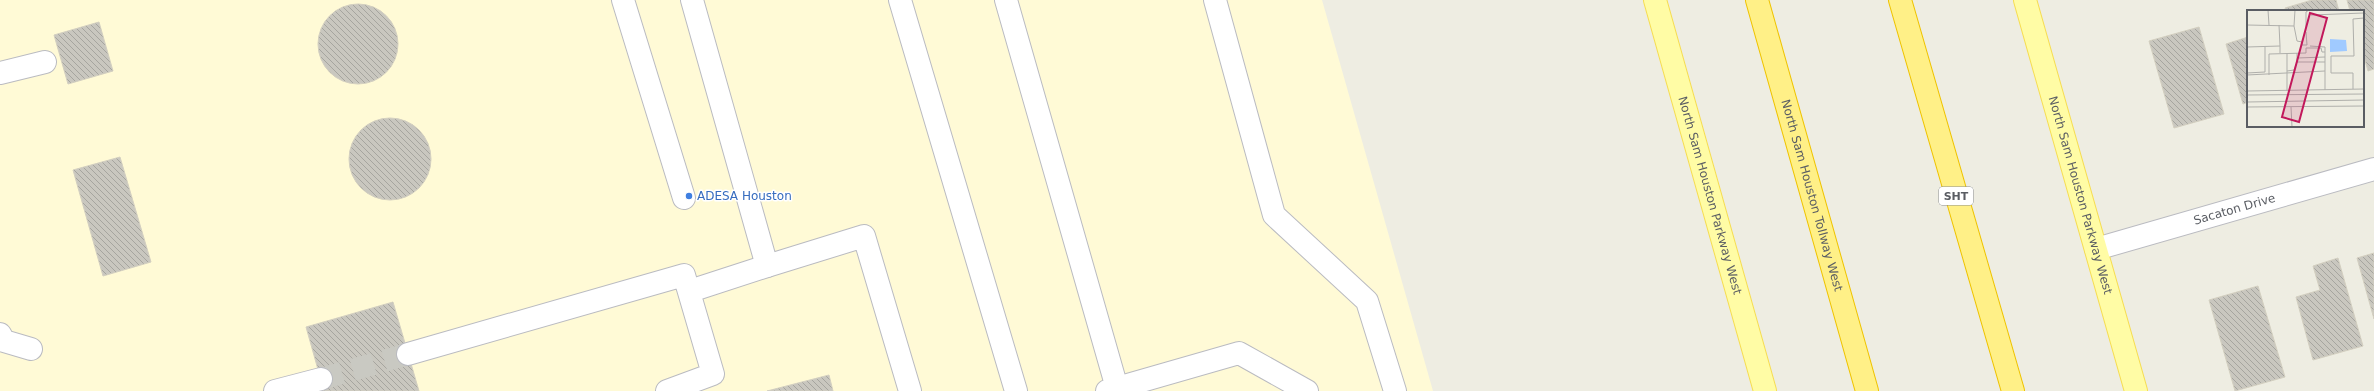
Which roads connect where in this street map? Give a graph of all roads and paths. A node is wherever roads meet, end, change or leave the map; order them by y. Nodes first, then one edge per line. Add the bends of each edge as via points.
1 (623, 0) edge
2 (692, 0) edge
3 (900, 0) edge
4 (1006, 0) edge
5 (1215, 0) edge
6 (1655, 0) edge
7 (1757, 0) edge
8 (1900, 0) edge
9 (2025, 0) edge
10 (46, 62) dead end
11 (0, 73) edge
12 (2374, 169) edge
13 (684, 198) dead end
14 (2096, 249) junction
15 (766, 266) junction
16 (690, 291) junction
17 (0, 334) edge
18 (31, 349) dead end
19 (408, 354) tunnel mouth
20 (321, 379) tunnel mouth
21 (1112, 390) edge
22 (275, 391) edge
23 (667, 391) edge
24 (910, 391) edge
25 (1016, 391) edge
26 (1307, 391) edge
27 (1395, 391) edge
28 (1765, 391) edge
29 (1867, 391) edge
30 (2014, 391) edge
31 (2136, 391) edge

1 - 13 street
2 - 15 street
3 - 25 street
4 - 21 street
5 - 27 street via 1274,215 1367,301
6 - 28 main road, North Sam Houston Parkway West
7 - 29 highway, North Sam Houston Tollway West
8 - 30 highway, SHT
9 - 14 main road, North Sam Houston Parkway West
10 - 11 street
12 - 14 street, Sacaton Drive
14 - 31 main road, North Sam Houston Parkway West
15 - 16 street
15 - 24 street via 864,236
16 - 19 street via 684,275
16 - 23 street via 713,374
17 - 18 street via 4,341
20 - 22 street
21 - 26 street via 1239,353

